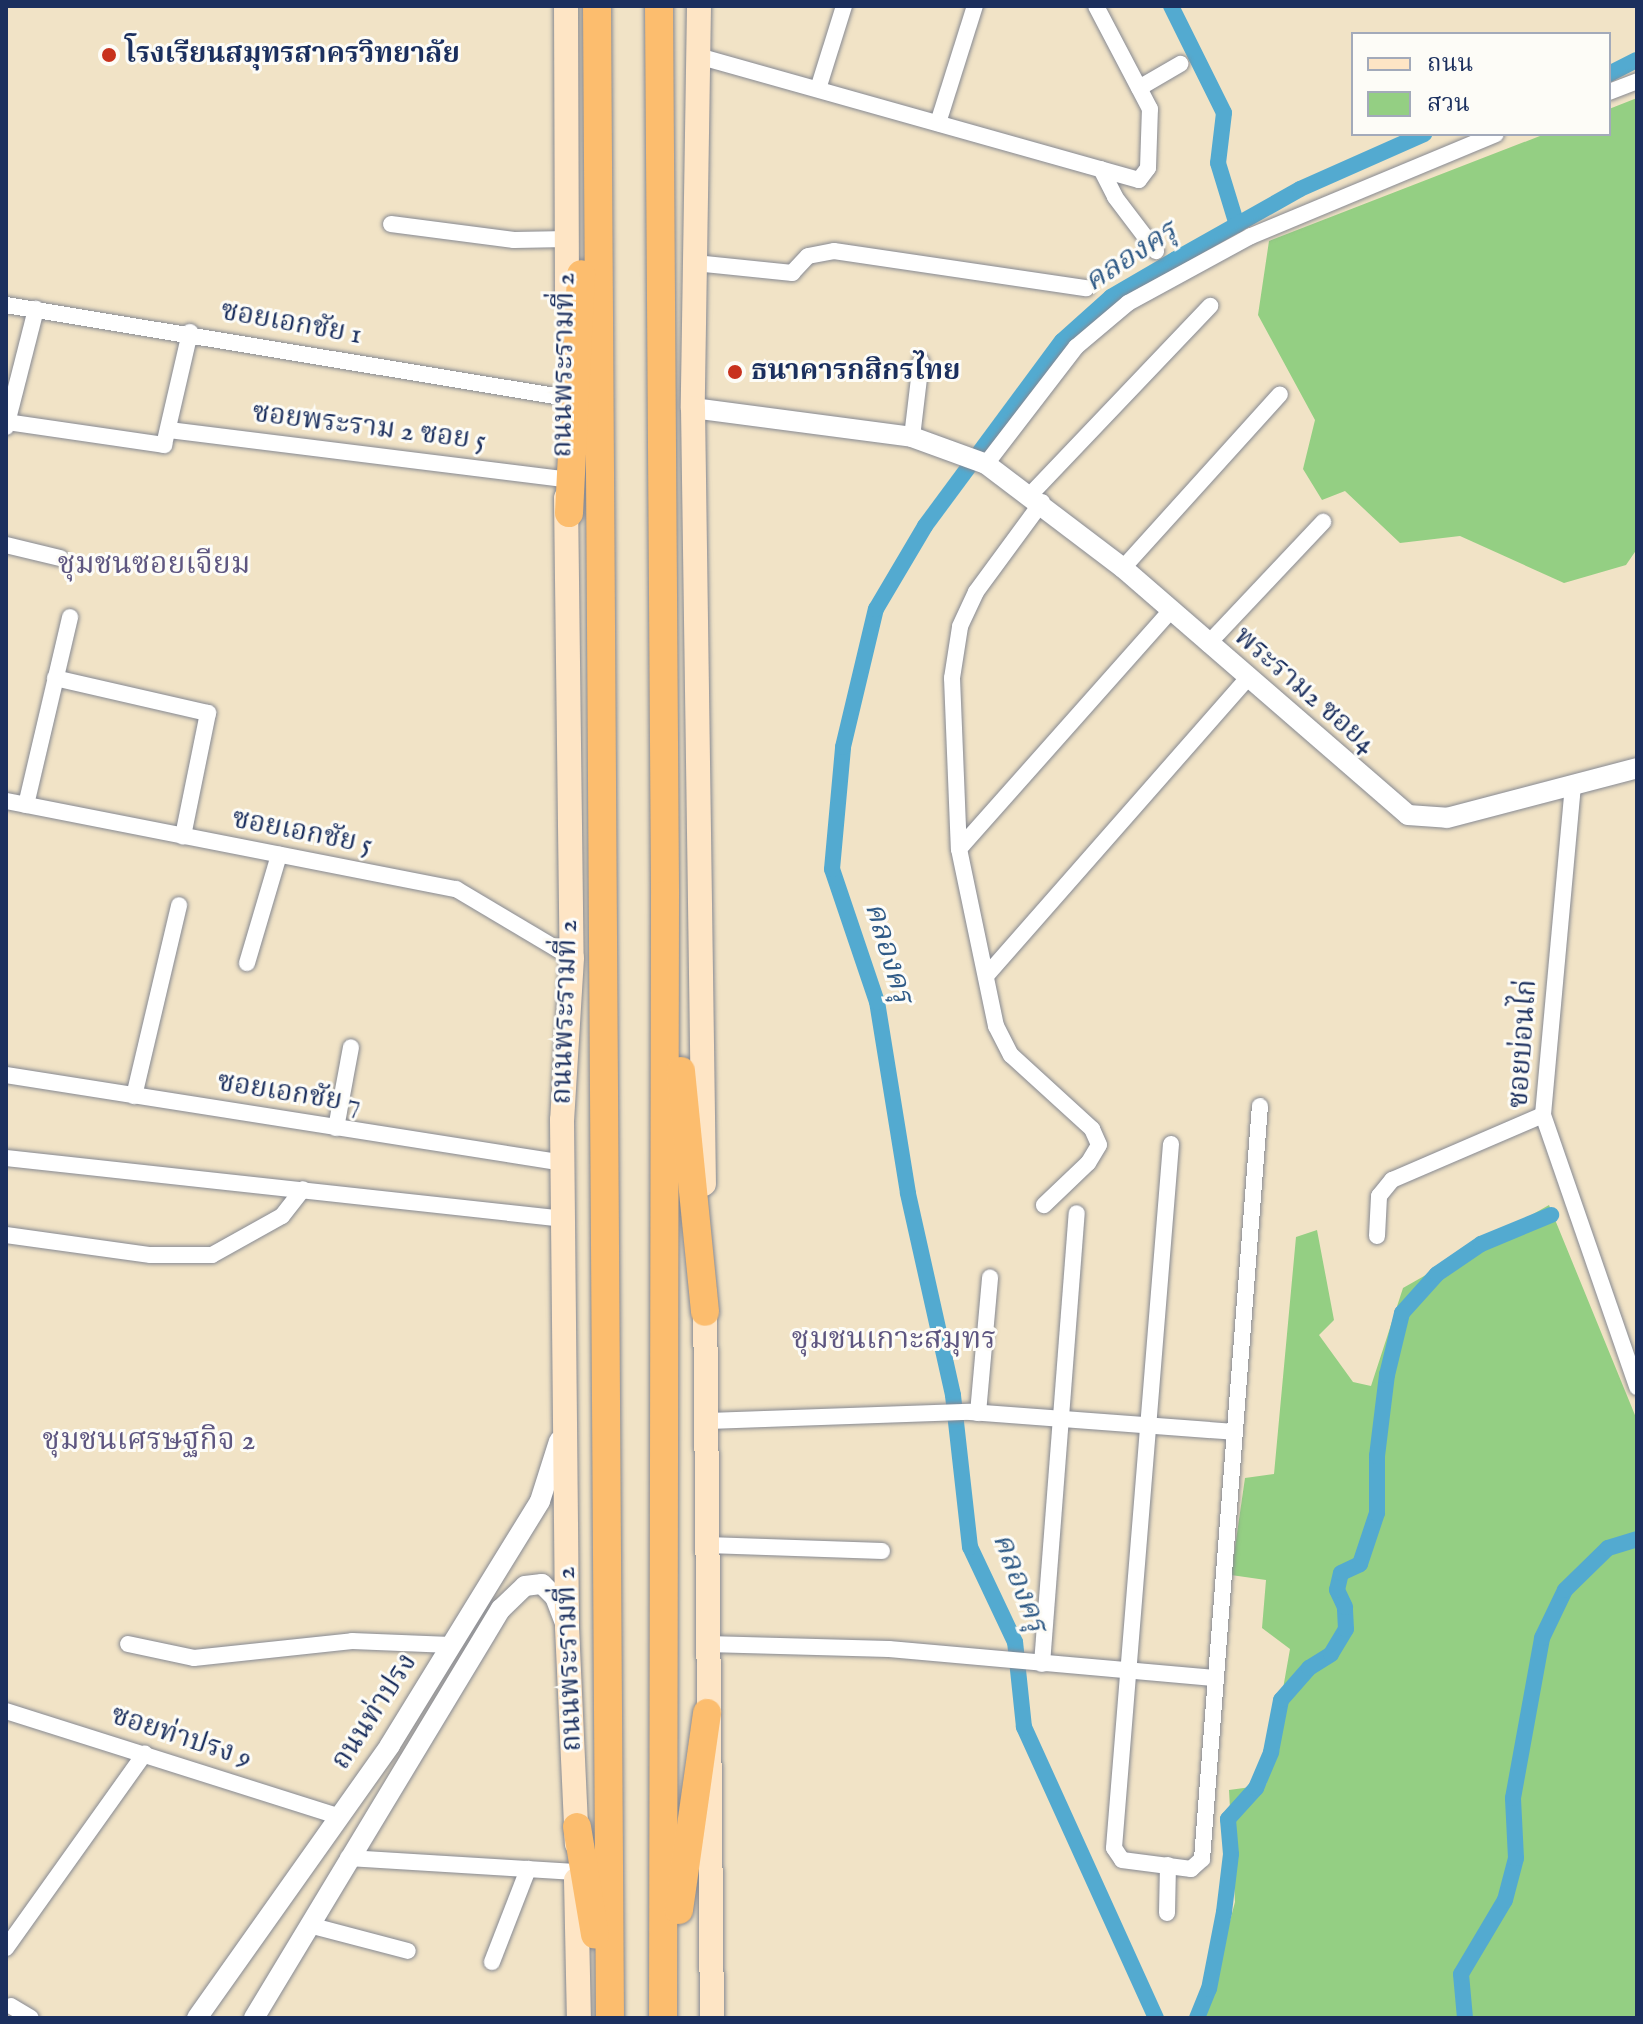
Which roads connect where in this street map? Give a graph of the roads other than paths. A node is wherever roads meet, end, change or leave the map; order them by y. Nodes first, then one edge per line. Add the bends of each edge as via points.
1 (566, 6) edge
2 (595, 6) edge
3 (659, 6) edge
4 (699, 6) edge
5 (844, 6) edge
6 (975, 6) edge
7 (1096, 6) edge
8 (698, 56) junction
9 (1180, 64) dead end
10 (1637, 81) edge
11 (1139, 88) junction
12 (818, 89) junction
13 (1611, 91) edge
14 (938, 123) junction
15 (1491, 136) edge
16 (1101, 169) junction
17 (391, 224) dead end
18 (568, 239) junction
19 (1156, 251) dead end
20 (695, 263) junction
21 (1086, 288) dead end
22 (6, 305) edge
23 (1210, 306) dead end
24 (36, 309) junction
25 (190, 332) junction
26 (921, 362) dead end
27 (1280, 394) dead end
28 (567, 398) junction
29 (693, 408) junction
30 (7, 425) edge
31 (169, 430) junction
32 (912, 437) junction
33 (983, 463) junction
34 (562, 479) junction
35 (1036, 498) junction
36 (569, 513) junction
37 (1323, 522) dead end
38 (6, 545) edge
39 (60, 558) dead end
40 (1123, 568) junction
41 (1171, 610) junction
42 (70, 617) dead end
43 (1208, 644) junction
44 (55, 678) junction
45 (1247, 679) junction
46 (1637, 768) edge
47 (1573, 785) junction
48 (6, 801) edge
49 (26, 805) junction
50 (183, 836) junction
51 (959, 849) junction
52 (279, 855) junction
53 (665, 895) junction
54 (179, 905) dead end
55 (572, 958) junction
56 (247, 963) dead end
57 (986, 976) junction
58 (351, 1047) dead end
59 (6, 1075) edge
60 (134, 1096) junction
61 (1260, 1106) dead end
62 (1543, 1115) junction
63 (336, 1128) junction
64 (1171, 1144) dead end
65 (6, 1158) edge
66 (564, 1163) junction
67 (303, 1189) junction
68 (1044, 1205) dead end
69 (1077, 1213) dead end
70 (565, 1219) junction
71 (6, 1235) edge
72 (1377, 1236) dead end
73 (990, 1278) dead end
74 (705, 1312) junction
75 (1637, 1338) edge
76 (1620, 1343) junction
77 (1637, 1387) edge
78 (974, 1412) junction
79 (565, 1418) junction
80 (1061, 1420) junction
81 (708, 1421) junction
82 (1146, 1427) junction
83 (1234, 1432) junction
84 (708, 1545) junction
85 (882, 1551) dead end
86 (567, 1627) junction
87 (128, 1644) dead end
88 (707, 1644) junction
89 (451, 1645) junction
90 (1036, 1663) junction
91 (1128, 1674) junction
92 (1216, 1678) junction
93 (6, 1711) edge
94 (707, 1713) junction
95 (145, 1753) junction
96 (340, 1817) junction
97 (577, 1827) junction
98 (348, 1858) junction
99 (1168, 1865) junction
100 (528, 1869) junction
101 (576, 1872) junction
102 (1167, 1913) dead end
103 (309, 1925) junction
104 (6, 1948) edge
105 (408, 1951) dead end
106 (492, 1962) dead end
107 (11, 2006) dead end
108 (31, 2018) edge
109 (197, 2018) edge
110 (254, 2018) edge
111 (579, 2018) edge
112 (609, 2018) edge
113 (665, 2018) edge
114 (712, 2018) edge

1 - 18 main road, ถนนพระรามที่ 2
2 - 36 highway
2 - 112 highway, ถนนพระรามที่ 2
3 - 53 highway
4 - 8 main road
5 - 12 street
6 - 14 street
7 - 11 street
8 - 12 street
8 - 20 main road
9 - 11 street
10 - 13 street
11 - 16 street via 1153,126 1145,176 1139,180
12 - 14 street
14 - 16 street
15 - 33 street via 1251,236 1128,303 1076,347
16 - 19 street
17 - 18 street via 514,240
18 - 28 main road, ถนนพระรามที่ 2
20 - 21 street via 792,273 808,256 834,251
20 - 29 main road
22 - 24 street, ซอยเอกชัย 1
23 - 35 street
24 - 25 street, ซอยเอกชัย 1
24 - 30 street
25 - 28 street, ซอยเอกชัย 1
25 - 31 street
26 - 32 street
27 - 40 street
28 - 34 main road, ถนนพระรามที่ 2
29 - 32 street
29 - 74 main road
30 - 31 street via 158,445 164,445
31 - 34 street, ซอยพระราม 2 ซอย 5
32 - 33 street, พระราม2 ซอย4
33 - 35 street, พระราม2 ซอย4
34 - 36 main road, ถนนพระรามที่ 2
35 - 40 street, พระราม2 ซอย4
35 - 51 street via 960,627 952,678
36 - 55 main road, ถนนพระรามที่ 2 via 565,660
37 - 43 street
38 - 39 street
40 - 41 street, พระราม2 ซอย4
41 - 43 street, พระราม2 ซอย4
41 - 51 street
42 - 44 street
43 - 45 street, พระราม2 ซอย4
44 - 49 street
44 - 50 street via 208,713
45 - 47 street, พระราม2 ซอย4 via 1396,808 1421,819 1447,818
45 - 57 street
46 - 47 street, พระราม2 ซอย4
47 - 62 street, ซอยบ่อนไก่
48 - 49 street, ซอยเอกชัย 5
49 - 50 street, ซอยเอกชัย 5
50 - 52 street, ซอยเอกชัย 5
51 - 57 street
52 - 55 street, ซอยเอกชัย 5 via 456,889
52 - 56 street
53 - 74 highway
53 - 113 highway
54 - 60 street
55 - 66 main road, ถนนพระรามที่ 2
57 - 68 street via 1002,1041 1097,1137 1096,1154
58 - 63 street
59 - 60 street, ซอยเอกชัย 7
60 - 63 street, ซอยเอกชัย 7
61 - 83 street
62 - 72 street via 1392,1180 1379,1196
62 - 76 street, ซอยบ่อนไก่
63 - 66 street, ซอยเอกชัย 7
64 - 82 street
65 - 67 street
66 - 70 main road, ถนนพระรามที่ 2
67 - 70 street
67 - 71 street via 282,1216 212,1255 151,1255
69 - 80 street
70 - 79 main road, ถนนพระรามที่ 2
73 - 78 street
74 - 81 main road
75 - 76 street
76 - 77 street, ซอยบ่อนไก่
78 - 80 street
78 - 81 street
79 - 86 main road, ถนนพระรามที่ 2
79 - 89 street, ถนนท่าปรง via 540,1501
80 - 82 street
80 - 90 street
81 - 84 main road
82 - 83 street
82 - 91 street
83 - 92 street
84 - 85 street
84 - 88 main road
86 - 97 main road, ถนนพระรามที่ 2
86 - 98 street, ถนนท่าปรง via 555,1597 542,1584 514,1593
87 - 89 street via 194,1658 352,1641
88 - 90 street via 889,1649
88 - 94 main road
89 - 96 street, ถนนท่าปรง
90 - 91 street
91 - 92 street
91 - 99 street via 1114,1848 1122,1860
92 - 99 street via 1202,1859 1191,1869
93 - 95 street, ซอยท่าปรง 9
94 - 113 highway
94 - 114 main road
95 - 96 street, ซอยท่าปรง 9
95 - 104 street
96 - 109 street, ถนนท่าปรง
97 - 101 main road, ถนนพระรามที่ 2
97 - 112 highway
98 - 100 street
98 - 103 street, ถนนท่าปรง
99 - 102 street
100 - 101 street
100 - 106 street
101 - 111 main road, ถนนพระรามที่ 2
103 - 105 street
103 - 110 street, ถนนท่าปรง
107 - 108 street

